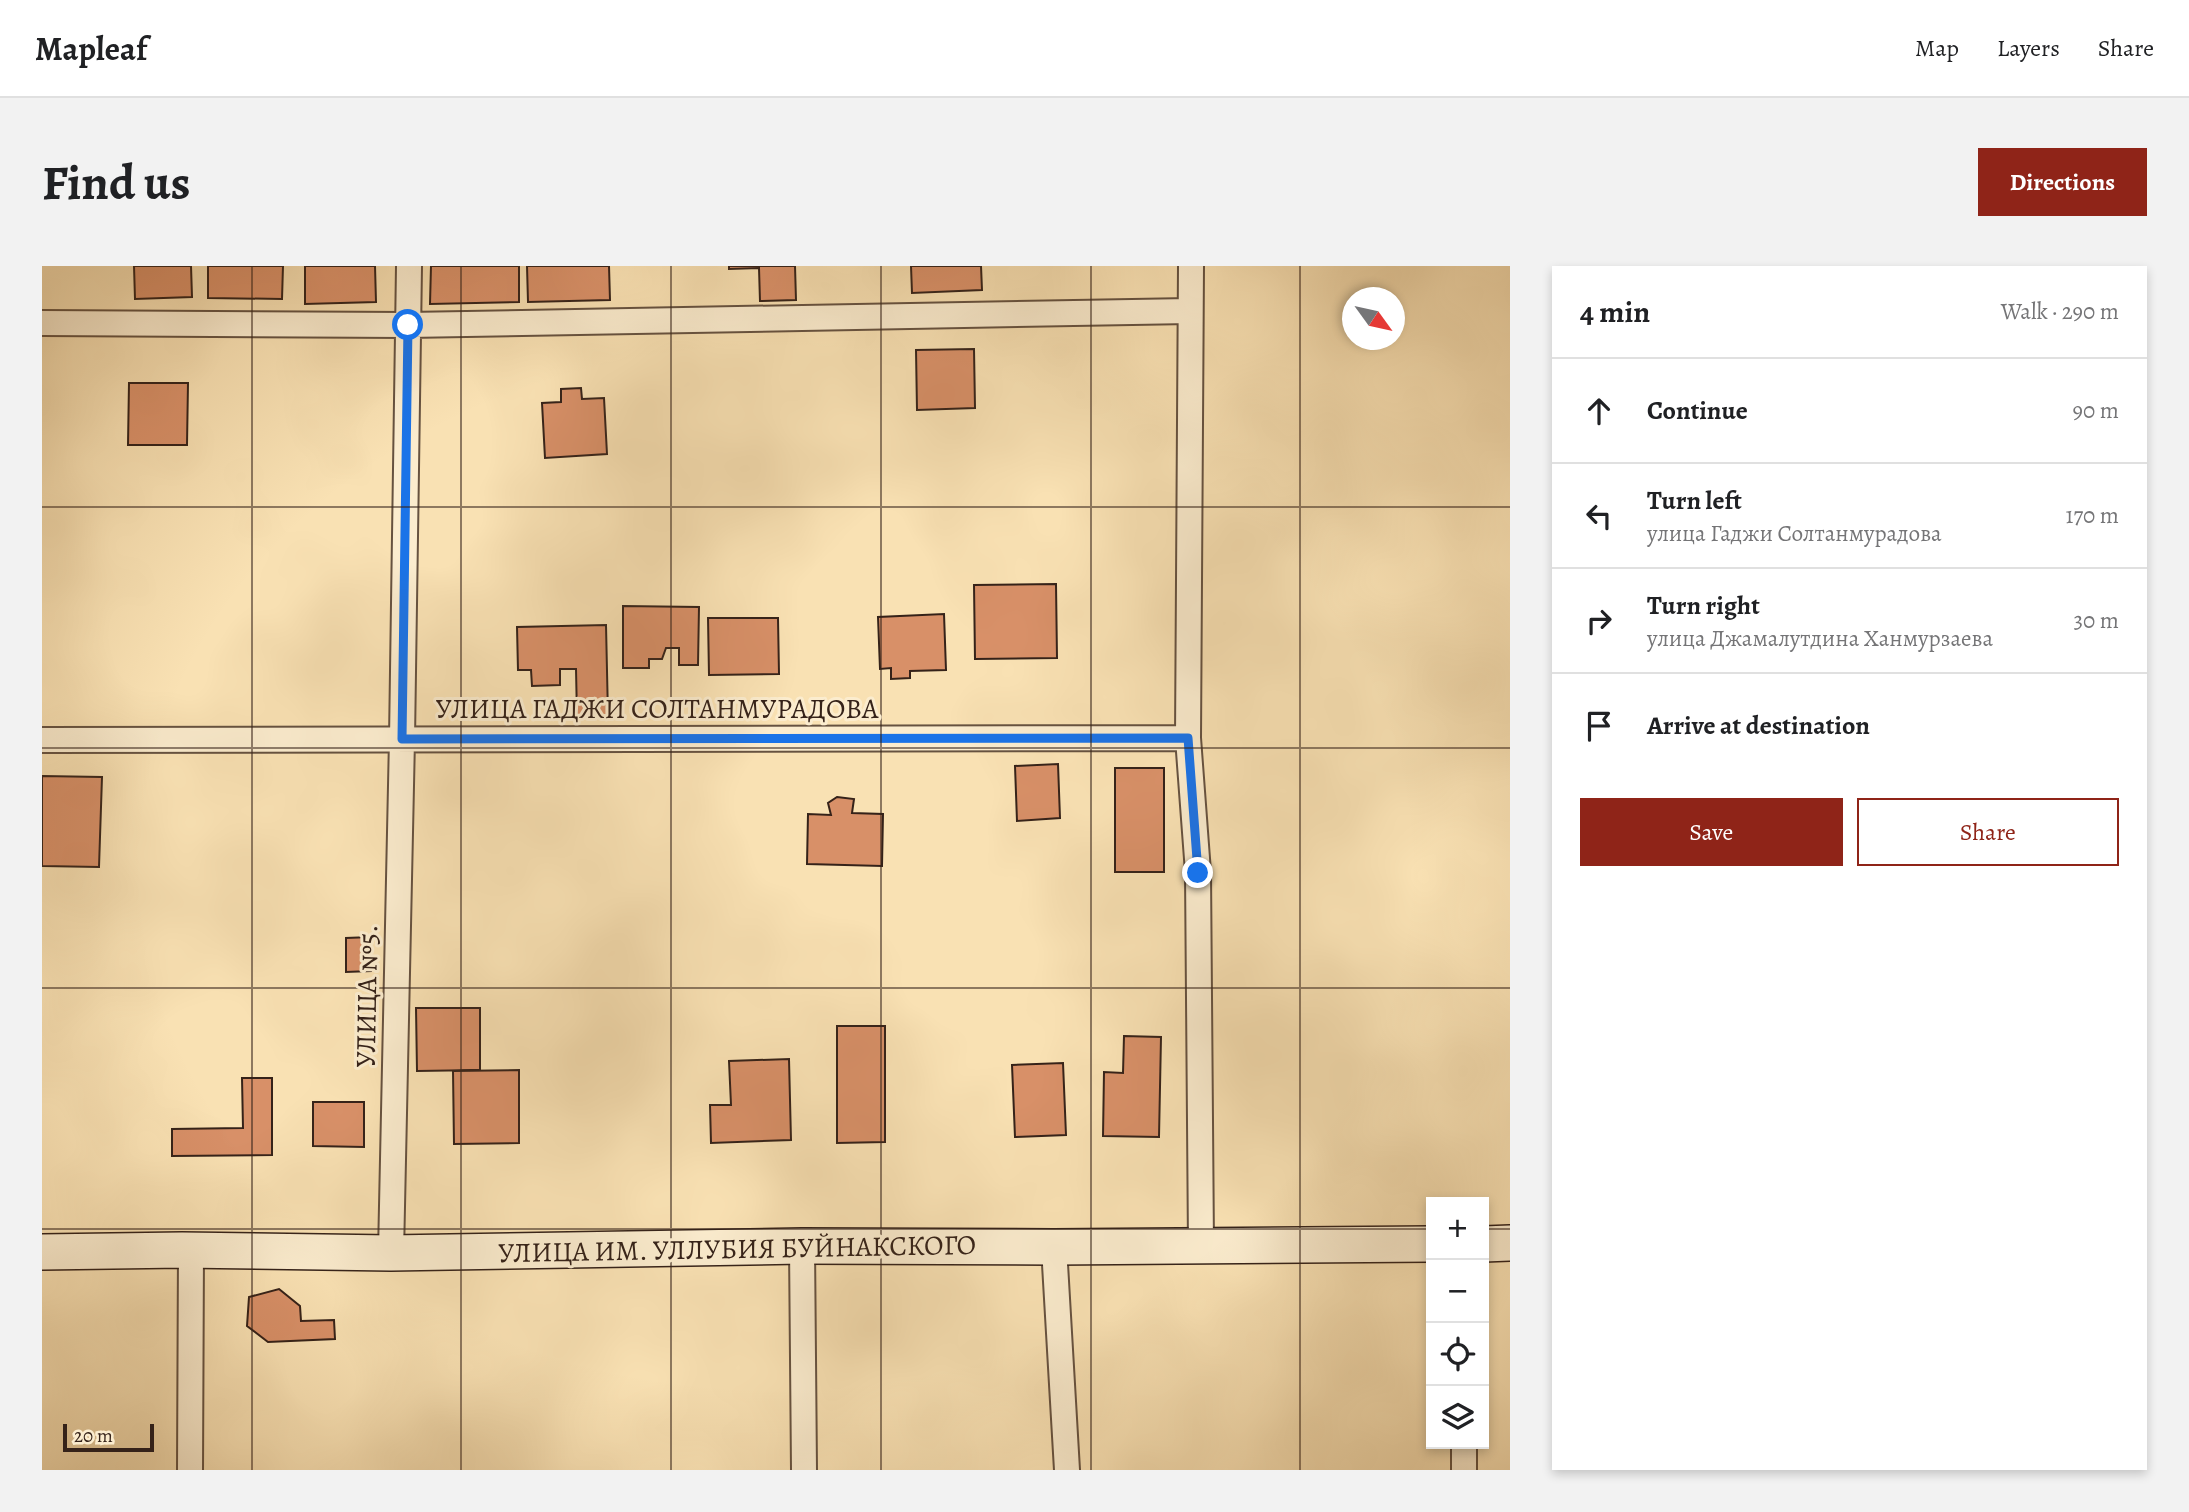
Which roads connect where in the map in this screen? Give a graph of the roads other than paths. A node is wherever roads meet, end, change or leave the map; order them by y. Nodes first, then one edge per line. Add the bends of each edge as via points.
1 (409, 266) edge
2 (1191, 266) edge
3 (1190, 311) junction
4 (42, 323) edge
5 (408, 325) junction
6 (1188, 738) junction
7 (402, 739) junction
8 (42, 740) edge
9 (1510, 1243) edge
10 (1426, 1244) edge
11 (1489, 1244) edge
12 (802, 1246) junction
13 (1201, 1246) junction
14 (1054, 1247) junction
15 (191, 1251) junction
16 (42, 1252) edge
17 (391, 1254) junction
18 (1464, 1449) edge
19 (190, 1470) edge
20 (804, 1470) edge
21 (1067, 1470) edge
22 (1464, 1470) edge

1 - 5 street, УЛИЦА №5.
2 - 3 street
3 - 5 street
3 - 6 street
4 - 5 street
5 - 7 street, УЛИЦА №5.
6 - 7 street, УЛИЦА ГАДЖИ СОЛТАНМУРАДОВА
6 - 13 street via 1198,873
7 - 8 street, УЛИЦА ГАДЖИ СОЛТАНМУРАДОВА
7 - 17 street, УЛИЦА №5.
9 - 11 main road
10 - 13 main road, УЛИЦА ИМ. УЛЛУБИЯ БУЙНАКСКОГО
12 - 14 main road, УЛИЦА ИМ. УЛЛУБИЯ БУЙНАКСКОГО
12 - 17 main road, УЛИЦА ИМ. УЛЛУБИЯ БУЙНАКСКОГО
12 - 20 street
13 - 14 main road, УЛИЦА ИМ. УЛЛУБИЯ БУЙНАКСКОГО
14 - 21 street
15 - 16 main road, УЛИЦА ИМ. УЛЛУБИЯ БУЙНАКСКОГО
15 - 17 main road, УЛИЦА ИМ. УЛЛУБИЯ БУЙНАКСКОГО
15 - 19 street
18 - 22 street

